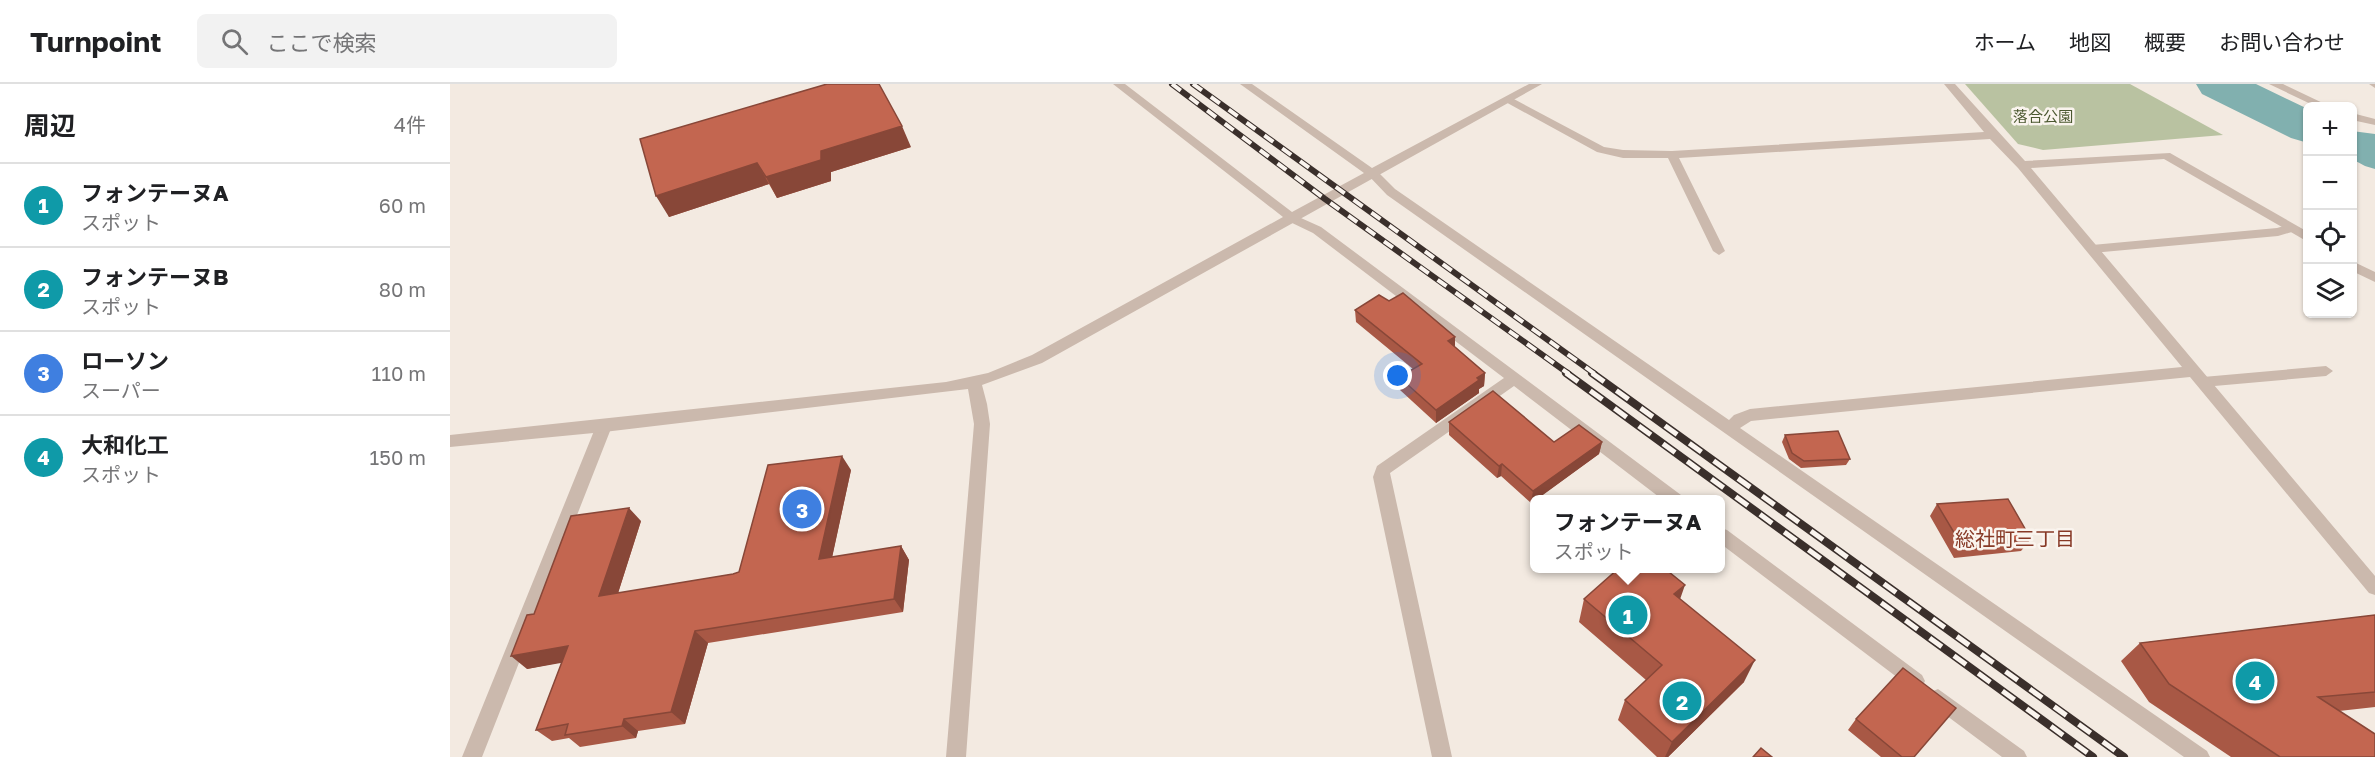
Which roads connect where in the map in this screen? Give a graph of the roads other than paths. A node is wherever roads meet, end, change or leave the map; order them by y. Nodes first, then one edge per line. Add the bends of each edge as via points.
1 (1118, 84) edge
2 (1245, 84) edge
3 (1537, 84) edge
4 (1949, 84) edge
5 (2274, 84) edge
6 (1508, 100) junction
7 (2314, 102) edge
8 (2357, 117) edge
9 (2375, 122) edge
10 (1993, 135) junction
11 (1672, 155) junction
12 (2022, 165) junction
13 (1373, 174) junction
14 (1292, 218) junction
15 (2291, 228) junction
16 (2303, 236) edge
17 (2092, 249) junction
18 (1719, 251) dead end
19 (2357, 268) edge
20 (2375, 278) edge
21 (2326, 371) dead end
22 (2198, 377) junction
23 (1515, 378) junction
24 (974, 384) junction
25 (604, 426) junction
26 (1730, 429) junction
27 (450, 441) edge
28 (1668, 495) edge
29 (1725, 538) edge
30 (2375, 588) edge
31 (472, 757) edge
32 (956, 757) edge
33 (1442, 757) edge
34 (2017, 757) edge
35 (2200, 757) edge

1 - 14 street
2 - 13 street
3 - 6 street
4 - 10 street
5 - 7 street
6 - 11 street via 1601,150
6 - 13 street
8 - 9 street
10 - 11 street
10 - 12 street
11 - 18 street
12 - 15 street via 2166,155
12 - 17 street
13 - 14 street
13 - 26 street via 1391,192
14 - 23 street via 1317,230
14 - 24 street via 1037,359
15 - 16 street
15 - 17 street
17 - 22 street
19 - 20 street
21 - 22 street
22 - 26 street via 1750,415 1739,419
22 - 30 street
23 - 28 street
23 - 33 street via 1383,470 1380,477
24 - 25 street
24 - 32 street via 982,424
25 - 27 street
25 - 31 street
26 - 35 street
29 - 34 street

